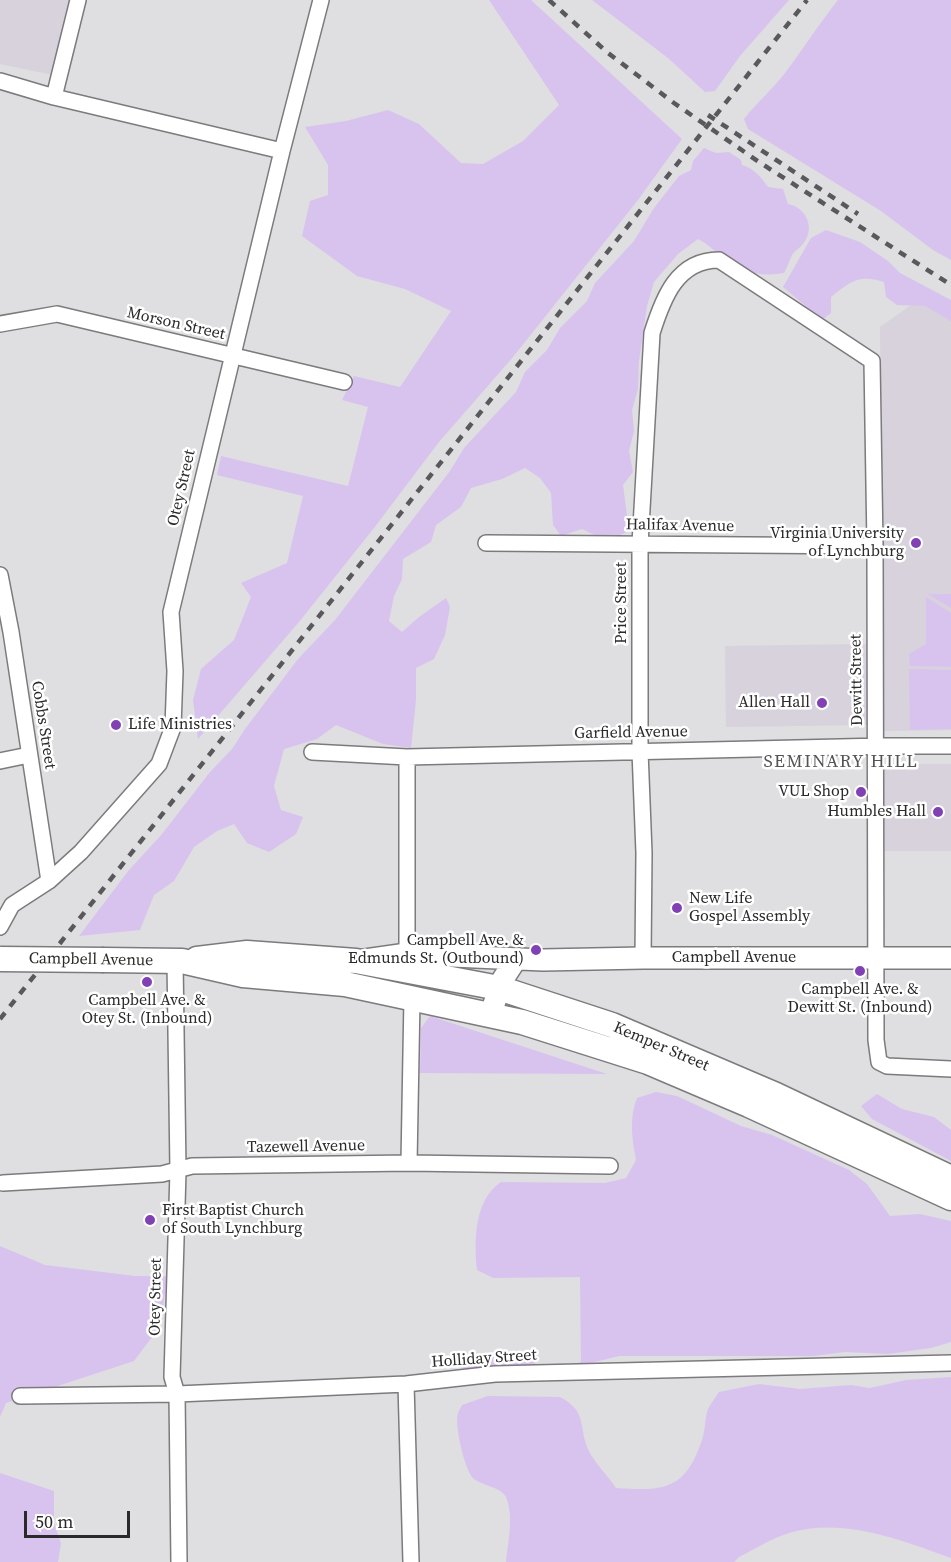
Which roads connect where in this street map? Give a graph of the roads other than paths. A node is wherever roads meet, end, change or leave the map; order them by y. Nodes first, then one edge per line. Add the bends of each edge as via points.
1 (78, 0) edge
2 (321, 0) edge
3 (0, 81) edge
4 (54, 97) junction
5 (282, 151) junction
6 (695, 264) joint
7 (0, 324) edge
8 (232, 355) junction
9 (344, 382) dead end
10 (486, 543) dead end
11 (640, 544) junction
12 (875, 546) junction
13 (0, 575) edge
14 (876, 746) junction
15 (951, 746) edge
16 (640, 751) junction
17 (312, 752) dead end
18 (29, 755) junction
19 (407, 757) junction
20 (0, 761) edge
21 (49, 881) junction
22 (0, 927) edge
23 (407, 954) junction
24 (516, 958) junction
25 (643, 958) junction
26 (951, 958) edge
27 (0, 959) edge
28 (876, 960) junction
29 (179, 961) junction
30 (356, 961) junction
31 (499, 988) junction
32 (412, 998) junction
33 (490, 1015) junction
34 (951, 1069) edge
35 (409, 1163) junction
36 (610, 1166) dead end
37 (178, 1171) junction
38 (951, 1178) edge
39 (3, 1183) dead end
40 (951, 1198) edge
41 (951, 1363) edge
42 (406, 1384) junction
43 (177, 1394) junction
44 (20, 1396) dead end
45 (179, 1562) edge
46 (411, 1562) edge

1 - 4 street
2 - 5 street, Otey Street
3 - 4 street
4 - 5 street
5 - 8 street, Otey Street
6 - 11 street, Price Street via 682,273 669,291 652,333
6 - 12 street, Dewitt Street via 720,260 872,361
7 - 8 street, Morson Street via 57,314
8 - 9 street, Morson Street
8 - 21 street, Otey Street via 171,612 173,727 159,764 81,852
10 - 11 street, Halifax Avenue
11 - 12 street, Halifax Avenue
11 - 16 street, Price Street
12 - 14 street, Dewitt Street
13 - 18 street, Cobbs Street
14 - 15 street, Garfield Avenue
14 - 16 street, Garfield Avenue
14 - 28 street, Dewitt Street
16 - 19 street, Garfield Avenue
16 - 25 street, Price Street
17 - 19 street, Garfield Avenue
18 - 20 street
18 - 21 street, Cobbs Street
19 - 23 street
21 - 22 street, Otey Street via 12,905
23 - 24 main road, Campbell Avenue
23 - 30 main road, Campbell Avenue
24 - 25 main road, Campbell Avenue
24 - 31 main road
25 - 28 main road, Campbell Avenue
26 - 28 main road, Campbell Avenue
27 - 29 main road, Campbell Avenue, bridge
28 - 34 street, Dewitt Street via 879,1062 887,1066
29 - 30 main road, Campbell Avenue via 247,953
29 - 32 main road, Campbell Avenue via 243,975 345,984
29 - 37 street, Otey Street
30 - 31 main road, Kemper Street
31 - 33 main road
31 - 38 main road, Kemper Street via 612,1025 776,1095
32 - 33 main road, Campbell Avenue
32 - 35 street
33 - 40 main road, Kemper Street via 648,1062
35 - 36 street, Tazewell Avenue
35 - 37 street, Tazewell Avenue via 192,1166
37 - 39 street, Tazewell Avenue
37 - 43 street, Otey Street via 172,1377
41 - 42 street, Holliday Street via 495,1374
42 - 43 street, Holliday Street
42 - 46 street
43 - 44 street, Holliday Street
43 - 45 street, Otey Street

